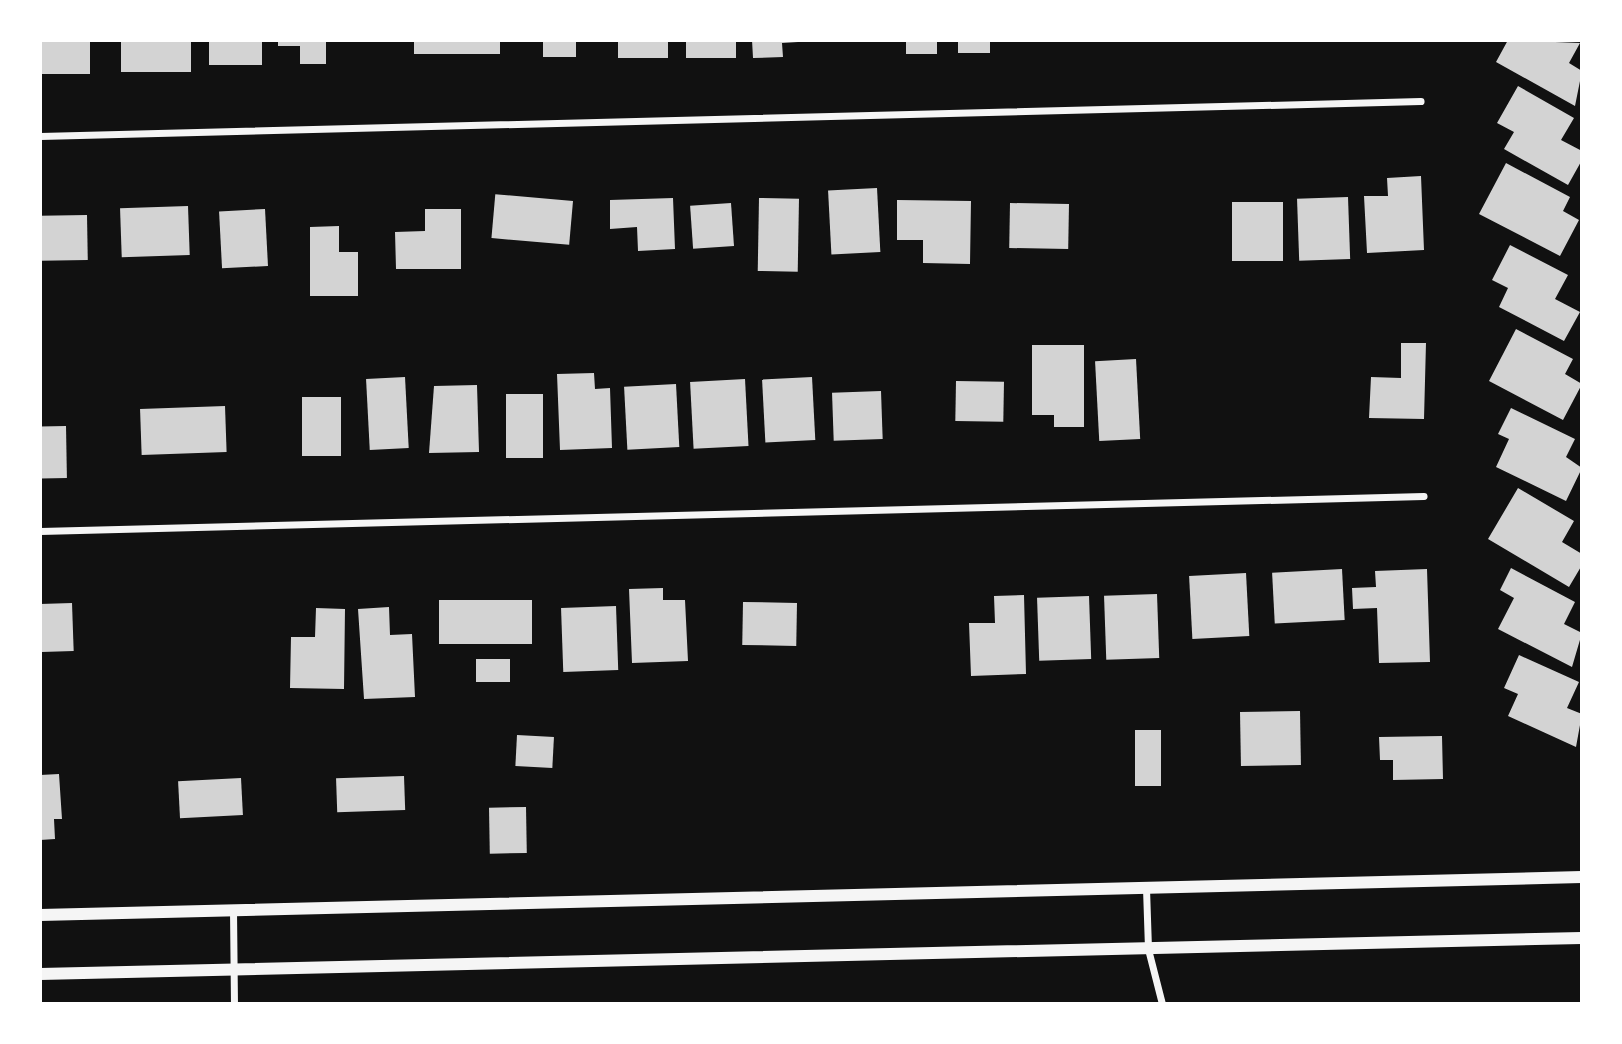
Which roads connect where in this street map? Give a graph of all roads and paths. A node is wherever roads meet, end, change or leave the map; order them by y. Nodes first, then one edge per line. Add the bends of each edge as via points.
1 (1421, 101) dead end
2 (40, 136) edge
3 (1424, 496) dead end
4 (40, 531) edge
5 (1582, 877) edge
6 (1146, 888) junction
7 (233, 910) junction
8 (40, 915) edge
9 (1582, 938) edge
10 (1148, 949) junction
11 (234, 970) junction
12 (40, 974) edge
13 (234, 1004) edge
14 (1162, 1004) edge

1 - 2 street
3 - 4 street
5 - 6 street
6 - 7 street
6 - 10 street
7 - 8 street
7 - 11 street
9 - 10 street
10 - 11 street
10 - 14 street
11 - 12 street
11 - 13 street

